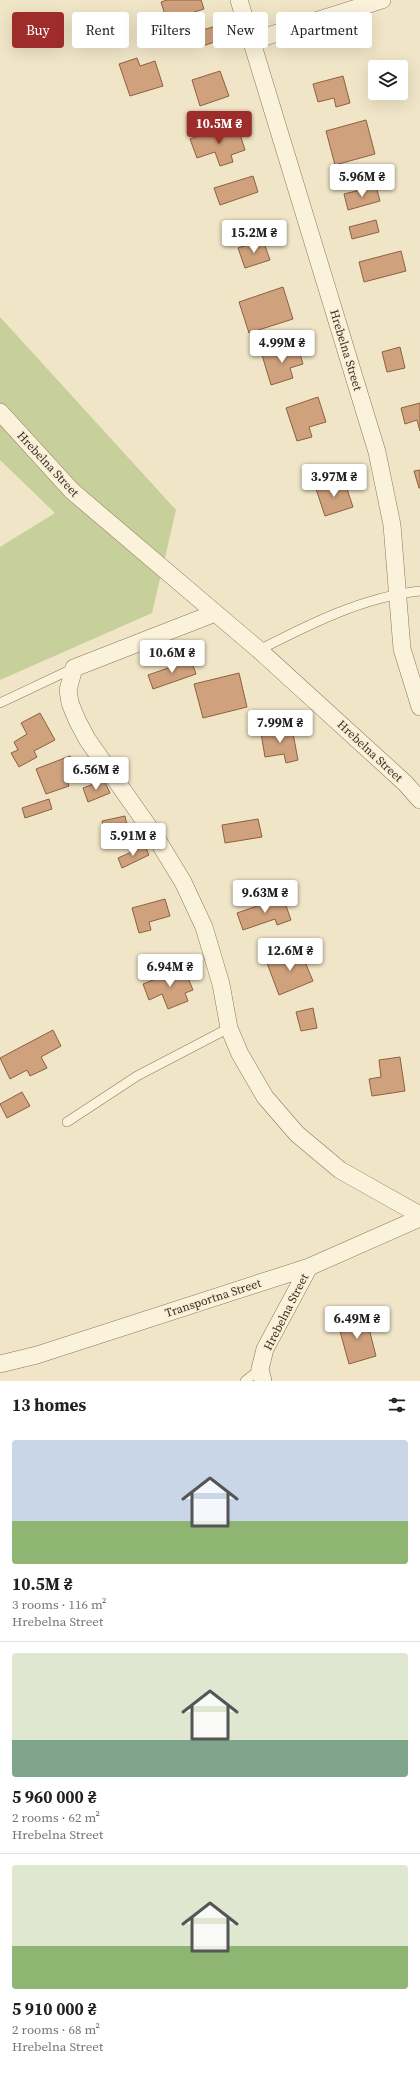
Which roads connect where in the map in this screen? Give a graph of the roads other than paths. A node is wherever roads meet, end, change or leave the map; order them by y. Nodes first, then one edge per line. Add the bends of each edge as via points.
1 (239, 0) edge
2 (382, 0) edge
3 (243, 12) edge
4 (268, 36) edge
5 (254, 48) edge
6 (0, 412) edge
7 (420, 590) edge
8 (398, 593) junction
9 (215, 613) junction
10 (259, 650) junction
11 (74, 668) junction
12 (0, 703) edge
13 (420, 707) edge
14 (420, 800) edge
15 (229, 1028) junction
16 (67, 1122) dead end
17 (420, 1216) edge
18 (309, 1266) junction
19 (0, 1364) edge
20 (262, 1375) edge
21 (245, 1381) edge

1 - 3 street, Hrebelna Street
2 - 4 street
5 - 8 street, Hrebelna Street via 377,452 392,525
6 - 9 street, Hrebelna Street via 72,491
7 - 8 lane
8 - 10 lane via 325,617
8 - 13 street, Hrebelna Street via 402,649
9 - 10 street, Hrebelna Street
9 - 11 street
10 - 14 street, Hrebelna Street via 405,783
11 - 12 lane
11 - 15 street via 68,690 70,703 88,739 155,836 183,882 204,927 221,984
15 - 16 lane via 137,1076
15 - 17 street via 240,1054 265,1098 298,1134 340,1170
17 - 18 street, Transportna Street
18 - 19 street, Transportna Street via 37,1355
18 - 20 street, Hrebelna Street via 265,1349
20 - 21 lane

